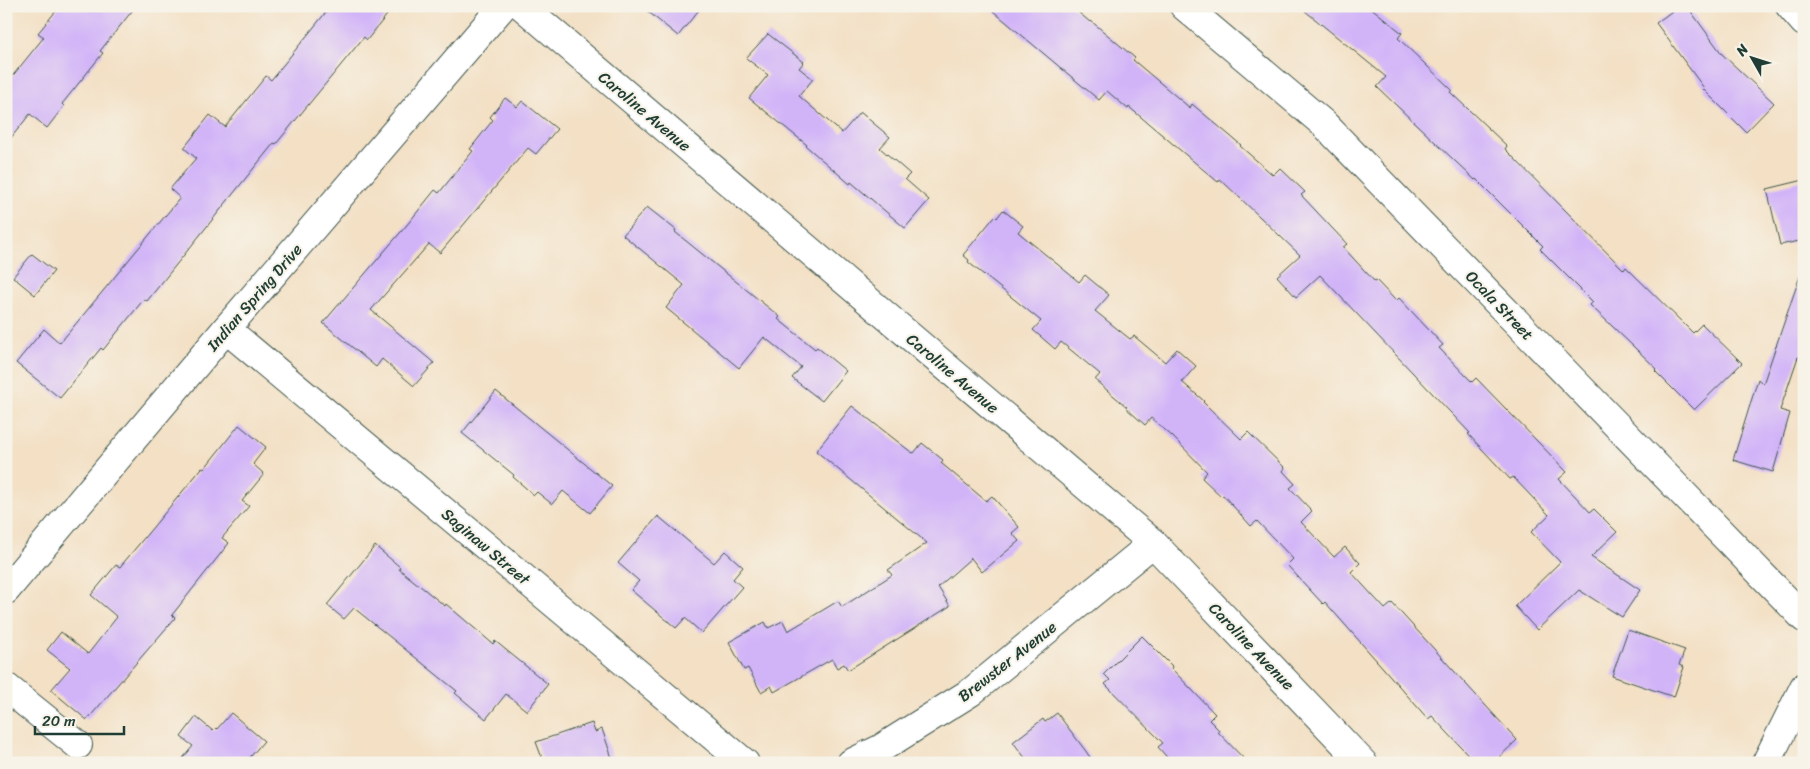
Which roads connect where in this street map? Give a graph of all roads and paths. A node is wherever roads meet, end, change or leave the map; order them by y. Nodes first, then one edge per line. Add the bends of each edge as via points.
1 (504, 6) edge
2 (522, 6) edge
3 (1184, 6) edge
4 (1790, 6) edge
5 (1804, 22) edge
6 (226, 329) junction
7 (1152, 543) junction
8 (6, 590) edge
9 (1804, 618) edge
10 (6, 687) edge
11 (1804, 687) edge
12 (78, 745) dead end
13 (745, 763) edge
14 (851, 763) edge
15 (1363, 763) edge
16 (1766, 763) edge

1 - 6 street, Indian Spring Drive
2 - 7 street, Caroline Avenue
3 - 9 street, Ocala Street via 1324,124
4 - 5 street
6 - 8 street, Indian Spring Drive
6 - 13 street, Saginaw Street
7 - 14 street, Brewster Avenue via 972,692 880,749
7 - 15 street, Caroline Avenue
10 - 12 street
11 - 16 street

